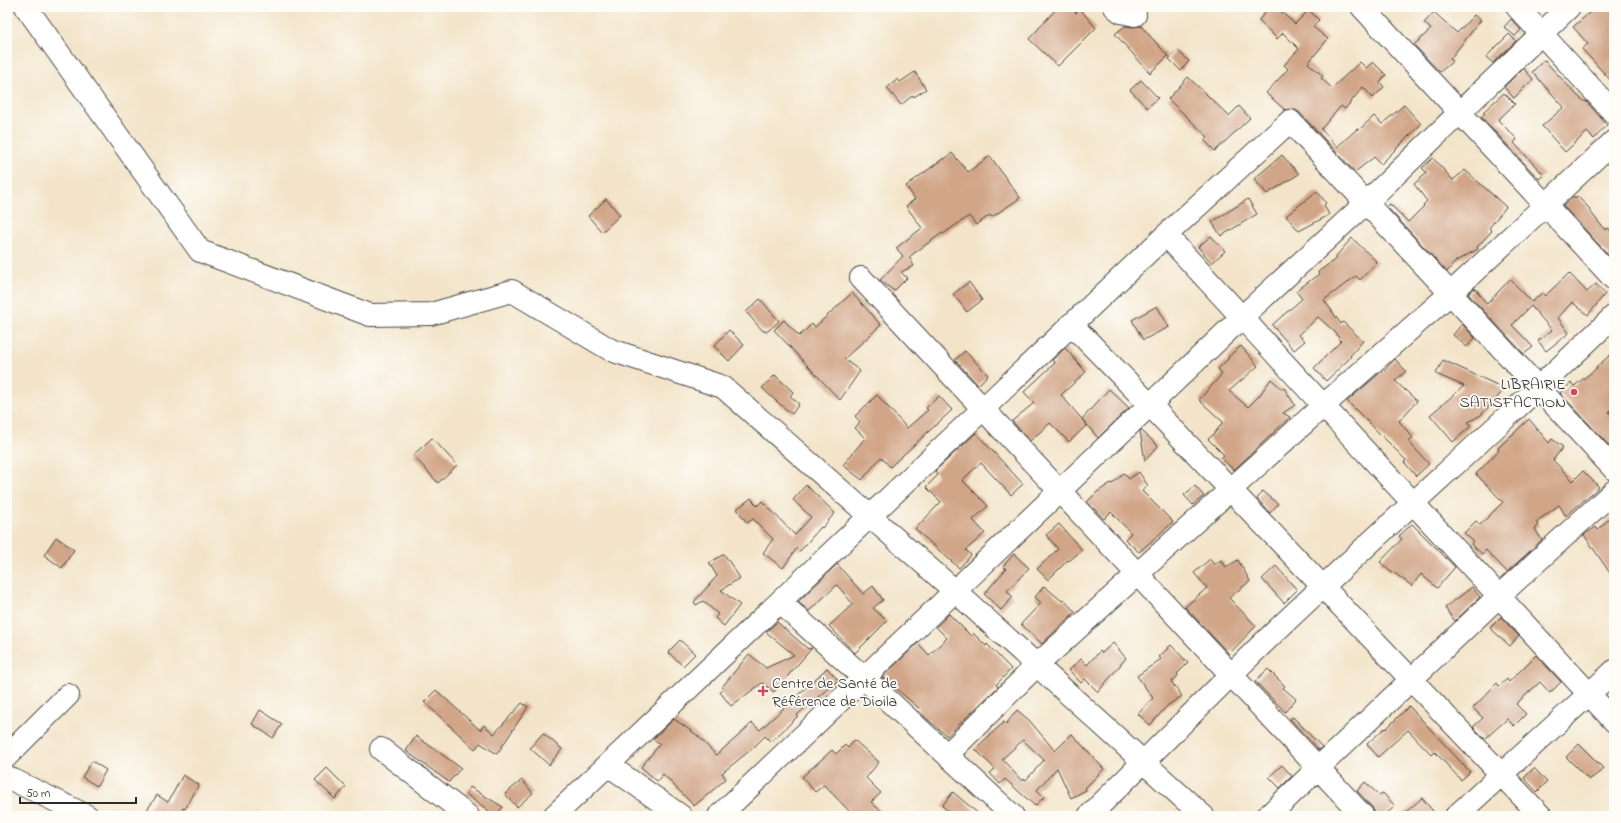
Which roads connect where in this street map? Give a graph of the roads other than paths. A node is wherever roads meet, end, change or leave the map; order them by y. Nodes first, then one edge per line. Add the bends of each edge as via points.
1 (26, 7) edge
2 (1115, 7) edge
3 (1362, 7) edge
4 (1516, 7) edge
5 (1569, 7) edge
6 (1135, 15) dead end
7 (1541, 33) junction
8 (1460, 112) junction
9 (1614, 113) edge
10 (1614, 141) edge
11 (1367, 202) junction
12 (1545, 205) junction
13 (1166, 235) junction
14 (862, 278) dead end
15 (1614, 279) edge
16 (1451, 293) junction
17 (1614, 316) edge
18 (1242, 317) junction
19 (1072, 324) junction
20 (1539, 388) junction
21 (1150, 405) junction
22 (1324, 405) junction
23 (982, 409) junction
24 (1614, 469) edge
25 (1231, 490) junction
26 (1614, 490) edge
27 (1060, 491) junction
28 (1413, 503) junction
29 (869, 517) junction
30 (1138, 574) junction
31 (1323, 587) junction
32 (955, 591) junction
33 (1499, 596) junction
34 (780, 602) junction
35 (1037, 665) junction
36 (1614, 671) edge
37 (1232, 675) junction
38 (864, 678) junction
39 (1412, 680) junction
40 (1589, 694) junction
41 (68, 695) dead end
42 (1614, 721) edge
43 (381, 748) dead end
44 (947, 755) junction
45 (7, 756) edge
46 (1144, 762) junction
47 (608, 765) junction
48 (1318, 768) junction
49 (1501, 774) junction
50 (7, 777) edge
51 (87, 816) edge
52 (468, 816) edge
53 (554, 816) edge
54 (681, 816) edge
55 (719, 816) edge
56 (1013, 816) edge
57 (1089, 816) edge
58 (1203, 816) edge
59 (1268, 816) edge
60 (1363, 816) edge
61 (1456, 816) edge
62 (1541, 816) edge

1 - 29 street via 200,251 370,315 431,314 512,291 611,350 723,387
2 - 6 street via 1121,12
3 - 8 street
4 - 7 street
5 - 7 street
7 - 8 street
7 - 9 street
8 - 11 street
8 - 12 street
10 - 12 street
11 - 13 street via 1290,121
11 - 16 street
11 - 18 street
12 - 15 street
12 - 16 street
13 - 18 street
13 - 19 street
14 - 23 street
16 - 20 street
16 - 22 street
17 - 20 street
18 - 21 street
18 - 22 street
19 - 21 street
19 - 23 street
20 - 24 street
20 - 28 street
21 - 25 street
21 - 27 street
22 - 25 street
22 - 28 street
23 - 27 street
23 - 29 street
25 - 30 street
25 - 31 street
26 - 33 street
27 - 30 street
27 - 32 street
28 - 31 street
28 - 33 street
29 - 32 street
29 - 34 street
30 - 35 street
30 - 37 street
31 - 37 street
31 - 39 street
32 - 35 street
32 - 38 street
33 - 39 street
33 - 40 street
34 - 38 street
34 - 47 street
35 - 44 street
35 - 46 street
36 - 40 street
37 - 46 street
37 - 48 street
38 - 44 street
38 - 55 street
39 - 48 street
39 - 49 street
40 - 42 street
40 - 49 street
41 - 45 street
43 - 52 street
44 - 56 street
46 - 57 street
46 - 58 street
47 - 53 street
47 - 54 street
48 - 59 street
48 - 60 street
49 - 61 street
49 - 62 street
50 - 51 street

